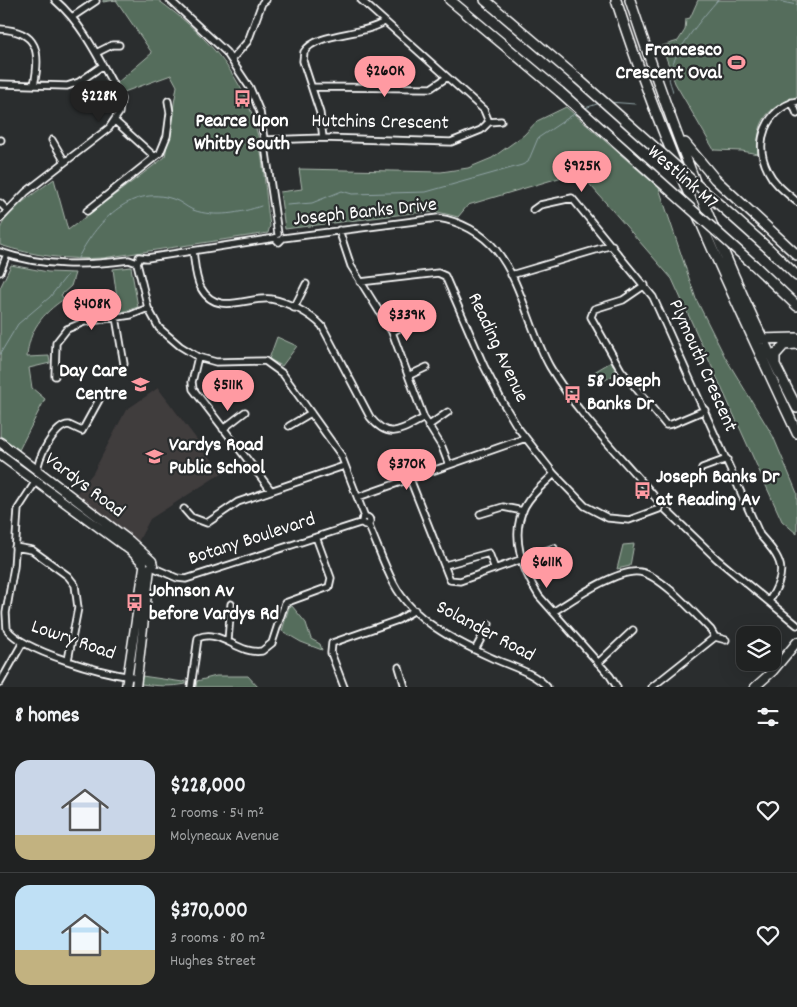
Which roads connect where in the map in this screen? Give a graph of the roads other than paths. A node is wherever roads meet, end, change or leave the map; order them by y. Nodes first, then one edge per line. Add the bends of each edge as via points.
1 (55, 0) edge
2 (170, 0) edge
3 (361, 0) edge
4 (450, 0) edge
5 (484, 0) edge
6 (616, 0) edge
7 (630, 0) edge
8 (96, 1) edge
9 (262, 1) edge
10 (72, 17) junction
11 (384, 22) junction
12 (0, 29) edge
13 (119, 45) dead end
14 (96, 53) junction
15 (232, 59) junction
16 (102, 66) junction
17 (446, 78) junction
18 (0, 84) edge
19 (34, 85) junction
20 (312, 87) junction
21 (168, 101) dead end
22 (794, 101) edge
23 (667, 109) junction
24 (797, 114) edge
25 (115, 121) junction
26 (501, 121) dead end
27 (489, 122) junction
28 (323, 138) junction
29 (52, 140) dead end
30 (265, 140) junction
31 (156, 157) junction
32 (65, 162) junction
33 (796, 200) edge
34 (0, 203) edge
35 (7, 210) junction
36 (534, 210) dead end
37 (87, 211) dead end
38 (0, 218) edge
39 (339, 230) junction
40 (278, 236) junction
41 (612, 245) junction
42 (193, 251) junction
43 (3, 253) edge
44 (797, 255) edge
45 (137, 260) junction
46 (0, 272) edge
47 (511, 275) junction
48 (797, 276) edge
49 (360, 282) junction
50 (306, 284) dead end
51 (645, 285) junction
52 (797, 306) edge
53 (148, 308) junction
54 (294, 308) junction
55 (116, 317) junction
56 (410, 322) dead end
57 (746, 327) junction
58 (392, 332) junction
59 (797, 338) edge
60 (763, 340) junction
61 (797, 344) edge
62 (198, 357) junction
63 (124, 364) dead end
64 (775, 366) junction
65 (427, 367) dead end
66 (410, 375) junction
67 (55, 376) dead end
68 (99, 400) dead end
69 (797, 408) edge
70 (705, 410) junction
71 (245, 412) dead end
72 (448, 412) dead end
73 (311, 413) junction
74 (424, 418) junction
75 (289, 426) dead end
76 (428, 426) junction
77 (223, 429) junction
78 (797, 433) edge
79 (526, 438) junction
80 (0, 442) edge
81 (0, 453) edge
82 (727, 459) junction
83 (38, 460) junction
84 (26, 463) junction
85 (449, 465) junction
86 (344, 466) junction
87 (702, 468) dead end
88 (38, 472) junction
89 (554, 474) junction
90 (410, 479) junction
91 (36, 481) junction
92 (270, 490) junction
93 (358, 497) junction
94 (661, 508) junction
95 (184, 509) dead end
96 (523, 510) junction
97 (480, 514) dead end
98 (365, 521) junction
99 (316, 537) junction
100 (15, 547) junction
101 (554, 548) dead end
102 (522, 559) junction
103 (147, 565) junction
104 (444, 565) junction
105 (495, 569) junction
106 (769, 601) junction
107 (231, 604) dead end
108 (415, 610) junction
109 (553, 612) junction
110 (489, 624) dead end
111 (797, 625) edge
112 (633, 630) dead end
113 (715, 637) junction
114 (228, 640) junction
115 (726, 640) dead end
116 (23, 642) junction
117 (797, 642) edge
118 (475, 650) junction
119 (68, 660) junction
120 (598, 663) junction
121 (399, 666) dead end
122 (127, 676) junction
123 (137, 678) junction
124 (0, 683) edge
125 (126, 687) edge
126 (136, 687) edge
127 (191, 687) edge
128 (344, 687) edge
129 (405, 687) edge
130 (548, 687) edge
131 (617, 687) edge
132 (652, 687) edge
133 (755, 687) edge

1 - 10 street
2 - 15 street
3 - 11 street, Hutchins Crescent
4 - 52 highway, Westlink M7, bridge via 560,92
5 - 48 highway, Westlink M7, bridge via 578,79
6 - 57 highway via 668,147
7 - 23 highway
8 - 10 street
9 - 15 street via 248,41
10 - 14 street
11 - 17 street, Hutchins Crescent
11 - 20 street via 368,30 313,42 307,47 304,61
12 - 19 street via 21,32 29,39 39,62
13 - 14 street
14 - 16 street
15 - 30 street via 259,109
16 - 19 street via 67,86
16 - 25 street via 121,99
17 - 20 street via 432,88
17 - 27 street, Hutchins Crescent via 484,110
18 - 19 street
20 - 28 street
21 - 31 street via 167,136
22 - 24 street
22 - 33 street via 780,108 767,122 762,150 768,173
23 - 44 highway via 686,144 704,167
23 - 60 highway
25 - 31 street
25 - 32 street
26 - 27 street, Hutchins Crescent
27 - 28 street, Hutchins Crescent via 481,130 450,142
28 - 30 street, Hutchins Crescent
29 - 32 street
30 - 40 street
31 - 37 street
32 - 35 street
34 - 35 street
35 - 38 street
36 - 41 street, Plymouth Crescent via 540,205 572,198
39 - 40 street, Joseph Banks Drive
39 - 47 street, Joseph Banks Drive via 441,218 463,225 484,239 499,254
39 - 49 street
40 - 42 street, Joseph Banks Drive
41 - 47 street
41 - 51 street, Plymouth Crescent
42 - 45 street, Joseph Banks Drive
42 - 54 street via 200,286 216,302 233,305 272,300
43 - 45 street, Joseph Banks Drive via 69,265
43 - 46 street
45 - 53 street, Solander Road
47 - 94 street, Joseph Banks Drive via 543,353 561,384
49 - 58 street
49 - 79 street, Reading Avenue via 438,273 445,276 484,366
50 - 54 street
51 - 70 street, Plymouth Crescent
51 - 70 street via 623,300 594,309 591,317 621,370 666,425
53 - 55 street
53 - 62 street, Solander Road via 159,328 170,339
54 - 74 street via 322,326 370,417 378,426 388,432 396,432
55 - 63 street
55 - 67 street via 74,325 61,334 56,343
56 - 58 street
57 - 60 highway via 752,337
57 - 78 highway
58 - 66 street
59 - 60 highway
60 - 64 highway
61 - 64 highway via 779,349 774,357
62 - 73 street, Solander Road via 216,362 259,360 273,365
62 - 77 street via 193,389
64 - 69 highway
65 - 66 street
66 - 74 street
68 - 83 street via 82,431 69,425 62,426
70 - 82 street, Plymouth Crescent
71 - 77 street
72 - 76 street
73 - 75 street
73 - 86 street, Solander Road via 341,455
74 - 76 street
76 - 85 street via 442,446
77 - 92 street
79 - 85 street
79 - 89 street, Reading Avenue
80 - 84 main road, Vardys Road
81 - 91 main road, Vardys Road
82 - 87 street
82 - 106 street, Plymouth Crescent via 760,535 780,560 778,585
83 - 84 street
83 - 88 street
84 - 88 main road, Vardys Road
85 - 90 street
86 - 92 street
86 - 93 street, Solander Road
88 - 103 main road, Vardys Road via 130,541
89 - 94 street, Reading Avenue via 585,506 608,518 629,520
89 - 96 street
90 - 93 street
90 - 104 street
91 - 100 street, Lowry Road via 18,508
91 - 103 main road, Vardys Road
92 - 95 street via 238,502 207,523
93 - 98 street, Solander Road
94 - 106 street, Joseph Banks Drive
96 - 97 street via 503,507
96 - 102 street via 518,533
98 - 99 street, Botany Boulevard
98 - 108 street, Solander Road via 394,584
99 - 103 street, Botany Boulevard via 186,579
99 - 114 street via 331,578 329,587 285,603 272,643 262,652 242,650
100 - 116 street, Lowry Road via 6,625 10,633
100 - 119 street via 32,550 76,585 78,608
101 - 102 street
102 - 105 street
102 - 109 street via 530,581
103 - 122 main road
103 - 123 main road
104 - 105 street via 450,580 456,582
104 - 105 street via 489,553
106 - 111 street, Joseph Banks Drive
107 - 114 street
108 - 118 street, Solander Road via 435,627
108 - 128 street via 402,618 332,643 331,653
109 - 113 street via 617,576 640,572 659,581
109 - 120 street
110 - 118 street
112 - 120 street
113 - 115 street
113 - 132 street
114 - 127 street via 206,636 198,638
116 - 119 street, Lowry Road
116 - 124 street
117 - 133 main road
118 - 130 street, Solander Road via 536,678
119 - 122 street, Lowry Road
120 - 131 street
121 - 129 street
122 - 123 street, Lowry Road
122 - 125 main road
123 - 126 main road

